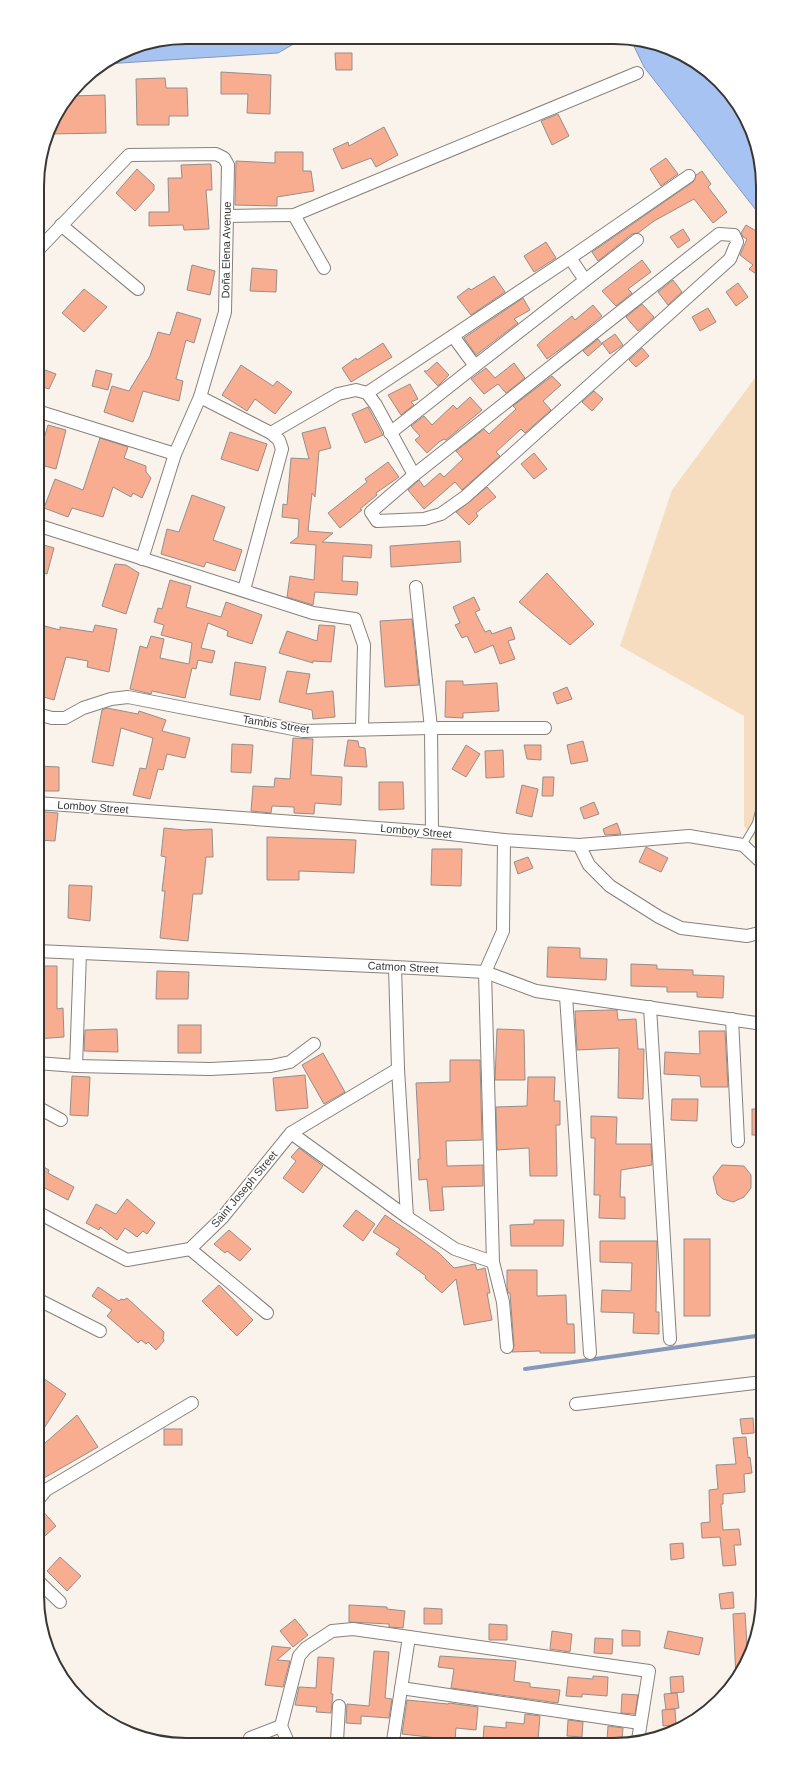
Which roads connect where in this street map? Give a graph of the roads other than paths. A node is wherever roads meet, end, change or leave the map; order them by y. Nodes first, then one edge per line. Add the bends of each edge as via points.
1 (637, 73) dead end
2 (689, 176) dead end
3 (294, 215) junction
4 (227, 216) junction
5 (61, 225) junction
6 (637, 240) dead end
7 (44, 243) edge
8 (570, 258) junction
9 (324, 268) dead end
10 (585, 280) junction
11 (138, 289) dead end
12 (453, 336) junction
13 (475, 366) junction
14 (367, 393) junction
15 (200, 397) junction
16 (44, 413) edge
17 (271, 433) junction
18 (390, 433) junction
19 (175, 454) junction
20 (414, 475) junction
21 (44, 527) edge
22 (142, 559) junction
23 (416, 587) dead end
24 (244, 590) junction
25 (44, 716) edge
26 (362, 728) junction
27 (431, 728) junction
28 (545, 728) dead end
29 (44, 804) edge
30 (756, 823) edge
31 (432, 832) junction
32 (504, 840) junction
33 (743, 844) junction
34 (579, 845) junction
35 (756, 857) edge
36 (756, 934) edge
37 (44, 951) edge
38 (80, 953) junction
39 (395, 967) junction
40 (485, 972) junction
41 (566, 996) junction
42 (650, 1007) junction
43 (732, 1019) junction
44 (756, 1023) edge
45 (314, 1044) dead end
46 (44, 1064) edge
47 (76, 1066) junction
48 (398, 1069) junction
49 (44, 1112) edge
50 (61, 1120) dead end
51 (291, 1132) junction
52 (738, 1141) dead end
53 (44, 1216) edge
54 (407, 1217) junction
55 (190, 1248) junction
56 (493, 1262) junction
57 (44, 1303) edge
58 (267, 1313) dead end
59 (100, 1331) dead end
60 (670, 1339) dead end
61 (507, 1347) dead end
62 (590, 1353) dead end
63 (756, 1383) edge
64 (192, 1403) dead end
65 (576, 1404) dead end
66 (44, 1492) edge
67 (44, 1587) edge
68 (60, 1602) dead end
69 (409, 1637) junction
70 (401, 1688) junction
71 (339, 1706) dead end
72 (640, 1723) junction
73 (282, 1726) junction
74 (639, 1736) edge
75 (250, 1738) dead end
76 (286, 1738) edge
77 (337, 1738) edge
78 (393, 1738) edge

1 - 3 street
2 - 8 street
3 - 4 street
3 - 9 street
4 - 5 street, Doña Elena Avenue via 228,164 224,158 216,154 128,155
4 - 15 street, Doña Elena Avenue via 225,312
5 - 7 street, Doña Elena Avenue
5 - 11 street
6 - 10 street
8 - 10 street
8 - 12 street
10 - 13 street
12 - 13 street
12 - 14 street
13 - 18 street
14 - 17 street via 356,390 338,394
14 - 18 street
15 - 17 street
15 - 19 street, Doña Elena Avenue
16 - 19 street
17 - 24 street via 279,440 282,449
18 - 20 street
19 - 22 street, Doña Elena Avenue
20 - 20 street via 371,512 377,521 424,520 441,514 465,497 730,259 737,242 734,235 719,234
21 - 22 street
22 - 24 street
23 - 27 street
24 - 26 street via 313,613 355,619 364,645
25 - 26 street, Tambis Street via 65,718 83,708 111,699 128,697 303,731
26 - 27 street, Tambis Street
27 - 28 street, Tambis Street
27 - 31 street
29 - 31 street, Lomboy Street
30 - 33 lane
31 - 32 street, Lomboy Street
32 - 34 street, Lomboy Street
32 - 40 street via 503,931
33 - 34 street, Lomboy Street via 689,836
33 - 35 street
34 - 36 street via 589,865 610,886 659,917 681,928 747,936
37 - 38 street, Catmon Street
38 - 39 street, Catmon Street
38 - 47 street
39 - 40 street, Catmon Street
39 - 48 street
40 - 41 street, Catmon Street via 536,991
40 - 56 street
41 - 42 street, Catmon Street
41 - 62 street
42 - 43 street, Catmon Street
42 - 60 street
43 - 44 street, Catmon Street
43 - 52 street
45 - 47 street via 290,1062 272,1066 210,1069
46 - 47 street
48 - 51 street, Saint Joseph Street
48 - 54 street
49 - 50 street
51 - 54 street
51 - 55 street, Saint Joseph Street via 222,1218
53 - 55 street via 127,1260
54 - 56 street via 455,1248
55 - 58 street
56 - 61 street via 503,1302
57 - 59 street
63 - 65 street
64 - 66 street
67 - 68 street
69 - 70 street
69 - 72 street via 649,1671
69 - 73 street via 353,1629 332,1631 306,1648 298,1656
70 - 72 street
70 - 78 street
71 - 77 street
72 - 74 street
73 - 75 street
73 - 76 street

